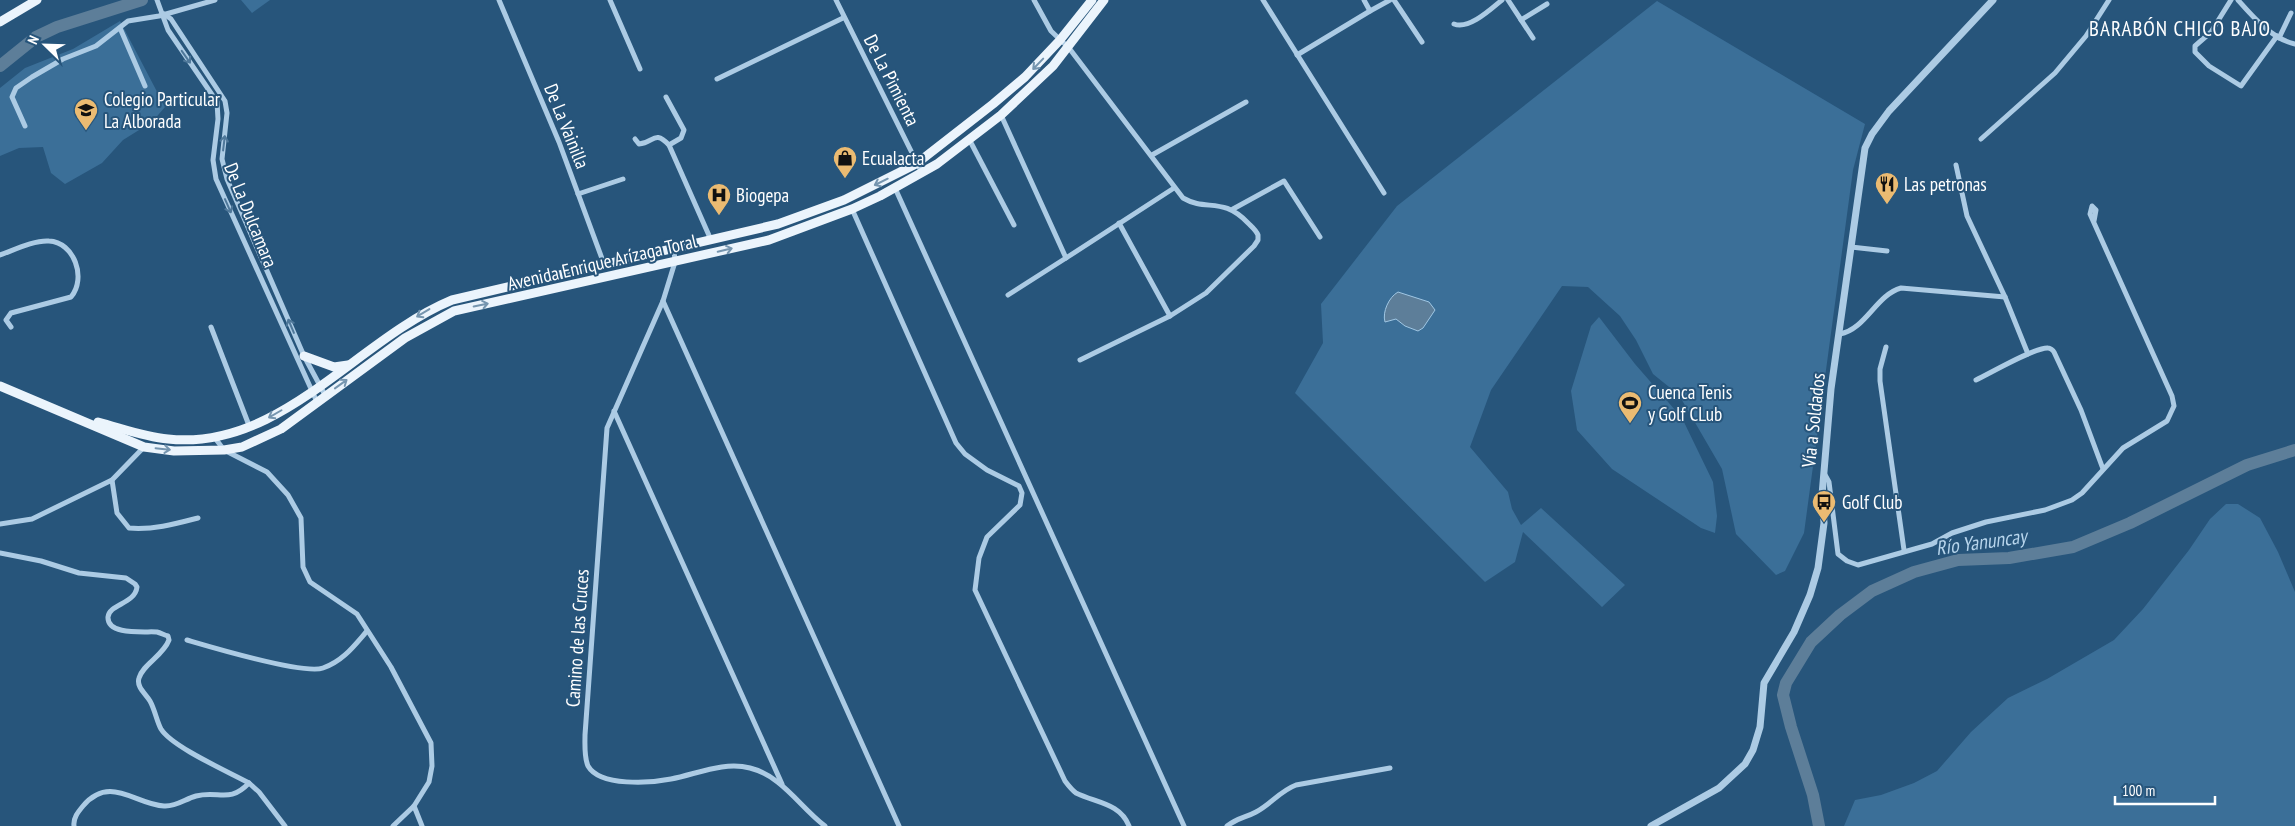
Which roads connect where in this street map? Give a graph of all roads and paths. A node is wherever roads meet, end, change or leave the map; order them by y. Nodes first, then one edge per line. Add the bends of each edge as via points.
1 (37, 0) edge
2 (157, 0) edge
3 (215, 0) edge
4 (499, 0) edge
5 (610, 0) edge
6 (836, 0) edge
7 (1034, 0) edge
8 (1092, 0) edge
9 (1104, 0) edge
10 (1263, 0) edge
11 (1364, 0) edge
12 (1390, 0) edge
13 (1394, 0) edge
14 (1502, 0) edge
15 (1508, 0) edge
16 (1993, 0) edge
17 (2109, 0) edge
18 (2231, 0) edge
19 (2238, 0) edge
20 (1547, 4) dead end
21 (1370, 11) junction
22 (163, 13) junction
23 (2292, 13) dead end
24 (844, 18) junction
25 (1521, 20) junction
26 (0, 22) edge
27 (1454, 24) dead end
28 (120, 28) junction
29 (2278, 37) junction
30 (1533, 38) dead end
31 (1060, 40) junction
32 (1422, 42) dead end
33 (2295, 44) edge
34 (1069, 48) junction
35 (1298, 55) junction
36 (640, 69) dead end
37 (717, 78) dead end
38 (145, 86) dead end
39 (666, 97) dead end
40 (1246, 102) dead end
41 (1001, 115) junction
42 (25, 126) dead end
43 (635, 139) dead end
44 (969, 139) junction
45 (1981, 139) dead end
46 (669, 145) junction
47 (1152, 155) junction
48 (916, 164) junction
49 (1956, 166) dead end
50 (922, 173) junction
51 (623, 179) dead end
52 (895, 188) junction
53 (1174, 188) junction
54 (1384, 193) dead end
55 (578, 194) junction
56 (852, 209) junction
57 (1233, 210) junction
58 (2094, 221) dead end
59 (1119, 224) junction
60 (1014, 225) dead end
61 (1320, 236) dead end
62 (711, 241) junction
63 (1851, 247) junction
64 (674, 249) junction
65 (1887, 251) dead end
66 (0, 255) edge
67 (1066, 258) junction
68 (675, 262) junction
69 (604, 264) junction
70 (1008, 295) dead end
71 (2005, 297) junction
72 (663, 302) junction
73 (1170, 316) junction
74 (11, 327) dead end
75 (211, 327) dead end
76 (1840, 334) junction
77 (1886, 347) dead end
78 (2028, 354) junction
79 (304, 356) junction
80 (1080, 360) dead end
81 (353, 364) junction
82 (1976, 380) dead end
83 (320, 385) junction
84 (0, 386) edge
85 (311, 391) junction
86 (325, 395) junction
87 (316, 402) junction
88 (614, 411) junction
89 (69, 414) junction
90 (250, 428) junction
91 (215, 438) junction
92 (144, 448) junction
93 (224, 450) junction
94 (2103, 468) junction
95 (1824, 472) junction
96 (112, 480) junction
97 (198, 518) dead end
98 (0, 524) edge
99 (1904, 550) junction
100 (0, 553) edge
101 (367, 631) junction
102 (187, 640) dead end
103 (1390, 768) dead end
104 (249, 783) junction
105 (782, 785) junction
106 (414, 806) junction
107 (74, 826) edge
108 (285, 826) edge
109 (393, 826) edge
110 (422, 826) edge
111 (825, 826) edge
112 (899, 826) edge
113 (1130, 826) edge
114 (1184, 826) edge
115 (1227, 826) edge
116 (1652, 826) edge

1 - 26 main road
2 - 22 street, De La Dulcamara
3 - 22 street
4 - 55 street, De La Vainilla
5 - 36 street
6 - 24 street, De La Pimienta
7 - 31 street
8 - 31 main road, Avenida Enrique Arízaga Toral
9 - 34 main road, Avenida Enrique Arízaga Toral
10 - 35 street
11 - 21 street
12 - 21 street
13 - 32 street
14 - 27 street via 1467,23
15 - 25 street
16 - 63 street, Vía a Soldados via 1889,111 1872,134 1862,163
17 - 45 street via 2086,36 2051,78
18 - 29 street via 2211,32 2195,46 2195,52 2209,66 2241,86
19 - 29 street
20 - 25 street
21 - 35 street
22 - 28 street via 132,20
79 -> 22 street, De La Dulcamara via 227,179 222,159 227,113 222,94
22 -> 85 street, De La Dulcamara via 168,30 217,102 213,160 216,179
23 - 29 street
24 - 37 street
24 - 48 street, De La Pimienta
25 - 30 street
28 - 38 street
28 - 42 street via 96,46 55,63 16,88 12,97
29 - 33 street
31 - 34 street
31 -> 48 main road, Avenida Enrique Arízaga Toral via 1000,99
34 - 41 main road, Avenida Enrique Arízaga Toral
34 - 47 street
35 - 54 street
39 - 46 street via 684,130 681,138
40 - 47 street
41 - 44 main road, Avenida Enrique Arízaga Toral
41 - 67 street
43 - 46 street via 642,144 652,138 662,138
44 - 50 main road, Avenida Enrique Arízaga Toral
44 - 60 street
46 - 62 street
47 - 53 street
48 - 50 street, De La Pimienta
48 -> 62 main road, Avenida Enrique Arízaga Toral via 844,200 778,224
49 - 71 street via 1967,216
50 - 52 main road, Avenida Enrique Arízaga Toral
51 - 55 street
52 - 56 main road, Avenida Enrique Arízaga Toral
52 - 114 street
53 - 57 street via 1189,202
53 - 59 street
55 - 69 street, De La Vainilla
68 -> 56 main road, Avenida Enrique Arízaga Toral via 769,240
56 - 113 street via 956,443 986,470 1019,486 1022,493 1020,505 987,537 979,558 975,590 1065,781 1075,792 1119,811
57 - 61 street via 1284,181
57 - 73 street via 1257,232 1258,240 1212,288
58 - 94 street via 2174,406 2167,421 2129,443
59 - 67 street
59 - 73 street
62 - 64 main road, Avenida Enrique Arízaga Toral
63 - 65 street
63 - 76 street, Vía a Soldados
64 - 68 street
64 - 69 main road, Avenida Enrique Arízaga Toral
66 - 74 street via 47,240 60,243 77,262 76,291 71,297 11,313 6,320
67 - 70 street
68 - 72 street, Camino de las Cruces
86 -> 68 main road, Avenida Enrique Arízaga Toral via 405,338 454,311
69 -> 81 main road, Avenida Enrique Arízaga Toral via 452,300 429,309 388,335
71 - 76 street via 1901,288 1892,291 1853,329
71 - 78 street
72 - 88 street, Camino de las Cruces
72 - 112 street
73 - 80 street
75 - 90 street
76 - 95 street, Vía a Soldados via 1831,388
77 - 99 street via 1880,381
78 - 82 street
78 - 94 street via 2047,348 2054,352
79 - 81 main road via 334,367
79 - 83 street, De La Dulcamara
81 - 83 main road, Avenida Enrique Arízaga Toral
83 - 85 main road, Avenida Enrique Arízaga Toral
83 - 86 street, De La Dulcamara
84 - 89 main road, Avenida Enrique Arízaga Toral
85 - 87 street, De La Dulcamara
85 -> 90 main road, Avenida Enrique Arízaga Toral
86 - 87 main road, Avenida Enrique Arízaga Toral
87 - 93 main road, Avenida Enrique Arízaga Toral via 281,429 242,447
88 - 105 street
88 - 105 street, Camino de las Cruces via 607,428 585,735 587,764 594,773 620,781 669,779 735,765 752,768
89 - 91 main road, Avenida Enrique Arízaga Toral via 169,439
89 - 92 main road, Avenida Enrique Arízaga Toral
90 - 91 main road, Avenida Enrique Arízaga Toral
91 - 93 street
92 -> 93 main road, Avenida Enrique Arízaga Toral
92 - 96 street
93 - 101 street via 267,472 288,495 301,518 303,567 310,582 357,614
94 - 99 street via 2082,493 2065,502 2045,510 1986,522 1952,533 1932,544
95 - 99 street via 1829,482 1838,554 1858,565
95 - 116 street, Vía a Soldados via 1824,524 1818,568 1794,632 1764,683 1760,727 1753,750 1745,764 1719,788
96 - 97 street via 117,512 129,528 161,527
96 - 98 street via 32,519
100 - 104 street via 79,573 126,578 135,584 137,588 133,597 111,610 108,617 116,628 159,632 168,636 167,646 141,672 138,681 158,716 161,729 175,743
101 - 102 street via 348,653 331,665 312,670
101 - 106 street via 391,667 431,742 432,766 428,782
103 - 115 street via 1296,785 1285,789 1256,812
104 - 107 street via 241,792 227,797 197,796 173,806 121,792 104,792 88,800 74,820
104 - 108 street
105 - 111 street, Camino de las Cruces
106 - 109 street
106 - 110 street

